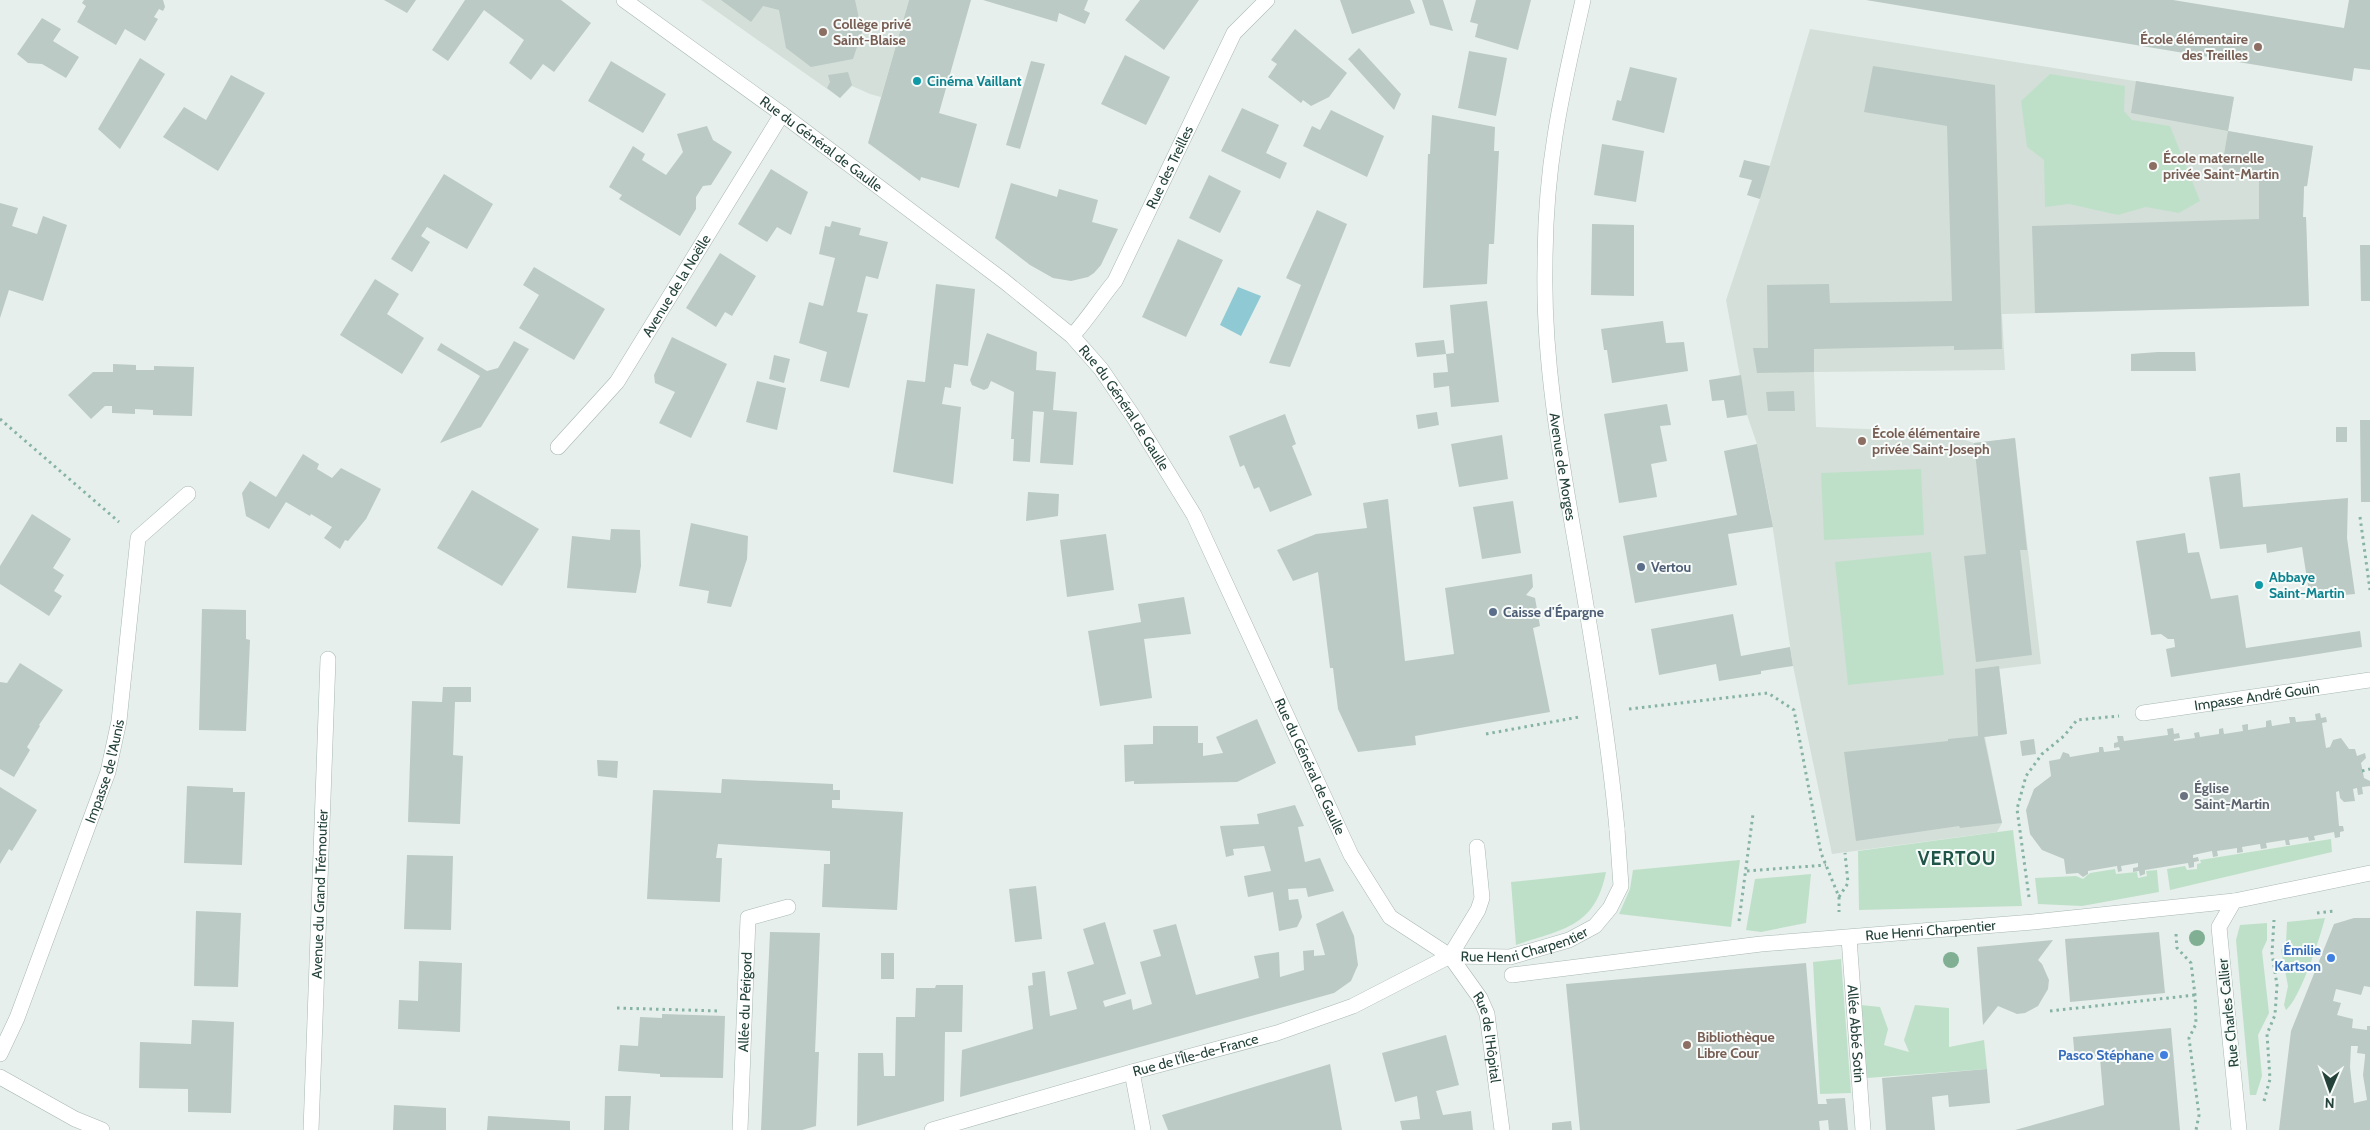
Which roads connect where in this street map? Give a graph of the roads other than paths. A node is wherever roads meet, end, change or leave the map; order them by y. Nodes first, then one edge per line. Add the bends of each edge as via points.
1 (624, 0) edge
2 (1267, 0) edge
3 (1583, 0) edge
4 (782, 114) junction
5 (1072, 336) junction
6 (558, 446) dead end
7 (188, 494) dead end
8 (328, 659) dead end
9 (2370, 680) edge
10 (2143, 713) road end
11 (1477, 847) dead end
12 (2370, 874) edge
13 (2234, 901) junction
14 (788, 907) dead end
15 (1595, 926) joint
16 (1845, 938) junction
17 (1450, 956) junction
18 (1512, 975) dead end
19 (0, 1054) edge
20 (1132, 1072) junction
21 (0, 1077) edge
22 (948, 1128) edge
23 (102, 1130) edge
24 (311, 1130) edge
25 (740, 1130) edge
26 (932, 1130) edge
27 (1143, 1130) edge
28 (1502, 1130) edge
29 (1863, 1130) edge
30 (2239, 1130) edge

1 - 4 street, Rue du Général de Gaulle
2 - 5 street, Rue des Treilles via 1234,33 1115,281
3 - 15 street, Avenue de Morges via 1555,136 1546,206 1545,268 1547,343 1554,411 1609,749 1617,829 1621,886 1610,908
4 - 5 street, Rue du Général de Gaulle
4 - 6 street, Avenue de la Noëlle via 617,382
5 - 17 street, Rue du Général de Gaulle via 1101,369 1194,515 1351,854 1390,917
7 - 19 street, Impasse de l'Aunis via 138,538 119,722 108,772
8 - 24 street, Avenue du Grand Trémoutier
9 - 10 street, Impasse André Gouin
11 - 17 street via 1482,898
12 - 13 street, Rue Henri Charpentier
13 - 16 street, Rue Henri Charpentier
13 - 30 street, Rue Charles Callier via 2219,927
14 - 25 street, Allée du Périgord via 748,918
15 - 17 street, Rue Henri Charpentier via 1569,940 1510,957
16 - 18 street, Rue Henri Charpentier via 1735,947
16 - 29 street, Allée Abbé Sotin
17 - 20 street, Rue de l'Île-de-France via 1353,1006 1277,1032
17 - 28 street, Rue de l'Hôpital via 1480,998 1487,1014
20 - 22 street, Rue de l'Île-de-France
20 - 27 street
21 - 23 street via 75,1119
22 - 26 street, Rue de l'Île-de-France

